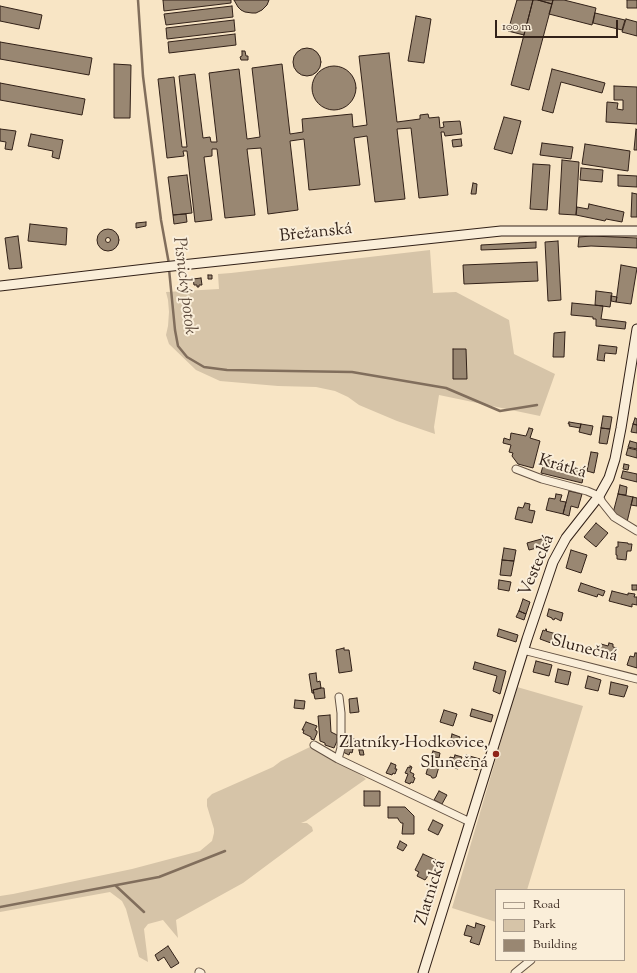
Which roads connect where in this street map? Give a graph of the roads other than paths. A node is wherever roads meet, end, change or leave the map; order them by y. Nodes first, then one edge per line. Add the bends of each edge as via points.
1 (637, 231) edge
2 (0, 286) edge
3 (637, 329) edge
4 (516, 469) dead end
5 (599, 496) junction
6 (637, 531) edge
7 (523, 650) junction
8 (637, 679) edge
9 (339, 697) dead end
10 (314, 744) dead end
11 (338, 758) junction
12 (470, 822) junction
13 (530, 961) edge
14 (423, 973) edge
15 (515, 973) edge

1 - 2 street, Břežanská via 501,231
3 - 5 street, Vestecká via 614,459
4 - 5 street, Krátká
5 - 6 street via 614,517
5 - 7 street, Vestecká via 566,538 553,562
7 - 8 street, Slunečná
7 - 12 street, Vestecká
9 - 11 street via 341,748
10 - 11 street
11 - 12 street
12 - 14 street, Zlatnická
13 - 15 street

